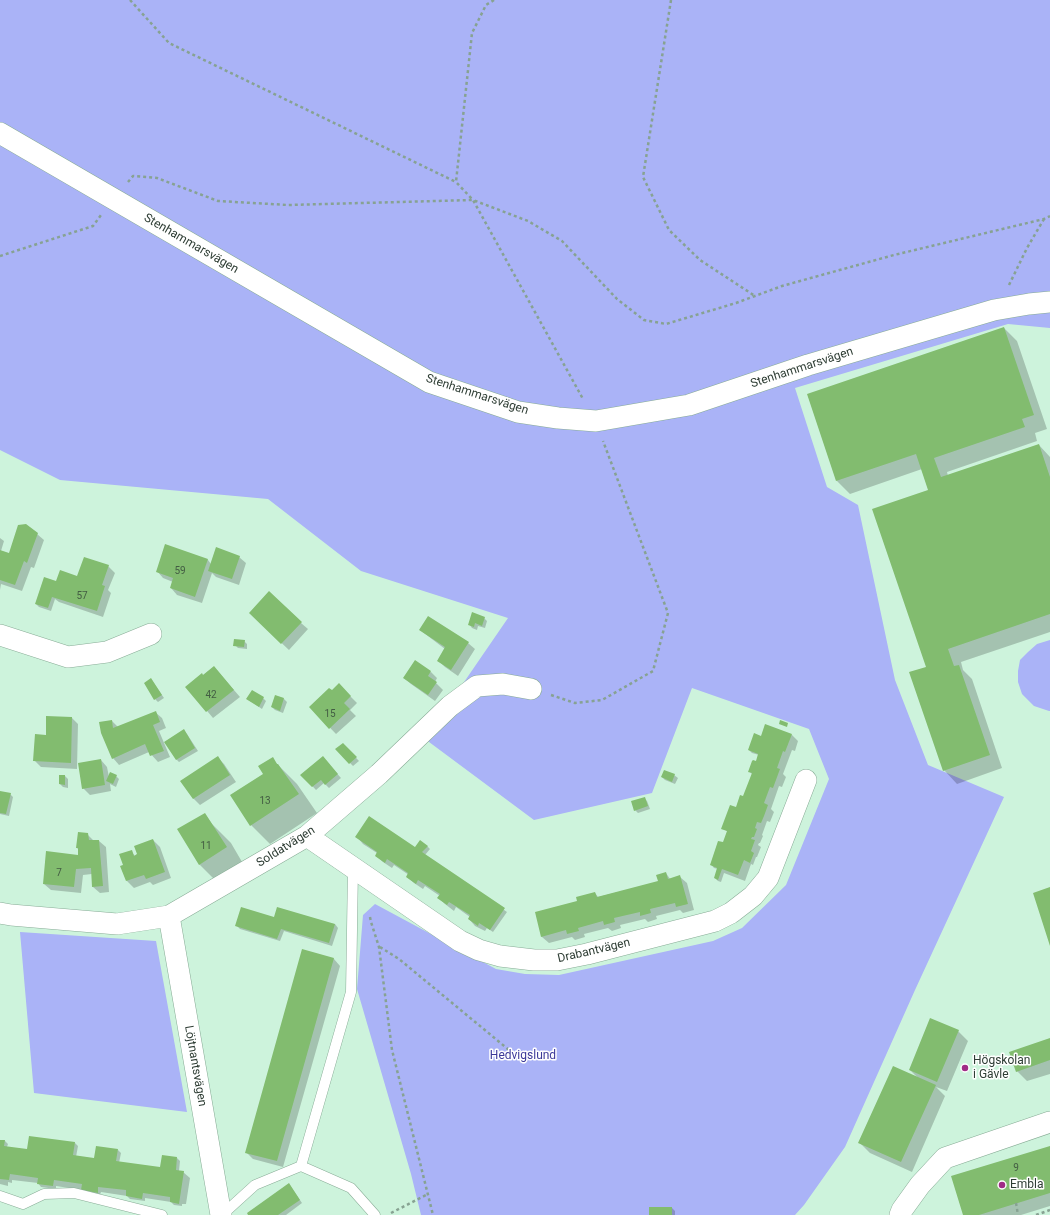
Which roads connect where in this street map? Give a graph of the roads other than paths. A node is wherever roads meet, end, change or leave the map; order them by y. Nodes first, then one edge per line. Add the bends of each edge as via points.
1 (0, 133) edge
2 (1050, 302) edge
3 (151, 634) dead end
4 (0, 636) edge
5 (531, 689) road end
6 (806, 780) dead end
7 (307, 836) junction
8 (353, 868) junction
9 (0, 913) edge
10 (169, 916) junction
11 (1050, 1122) edge
12 (301, 1166) junction
13 (0, 1196) edge
14 (162, 1215) edge
15 (221, 1215) edge
16 (375, 1215) edge
17 (900, 1215) edge

1 - 2 street, Stenhammarsvägen via 429,382 518,412 596,421 689,405 808,365 994,310
3 - 4 street via 107,652 68,657
5 - 7 street, Soldatvägen via 503,684 477,686 450,706
6 - 8 street, Drabantvägen via 768,878 753,896 731,913 715,921 557,960 500,956 479,950 460,941
7 - 8 street, Drabantvägen
7 - 10 street, Soldatvägen
8 - 12 lane via 351,992
9 - 10 street, Soldatvägen via 118,924
10 - 15 street, Löjtnantsvägen
11 - 17 street via 945,1158 920,1185
12 - 15 lane via 255,1185
12 - 16 lane via 351,1188
13 - 14 lane via 23,1204 44,1194 74,1193

